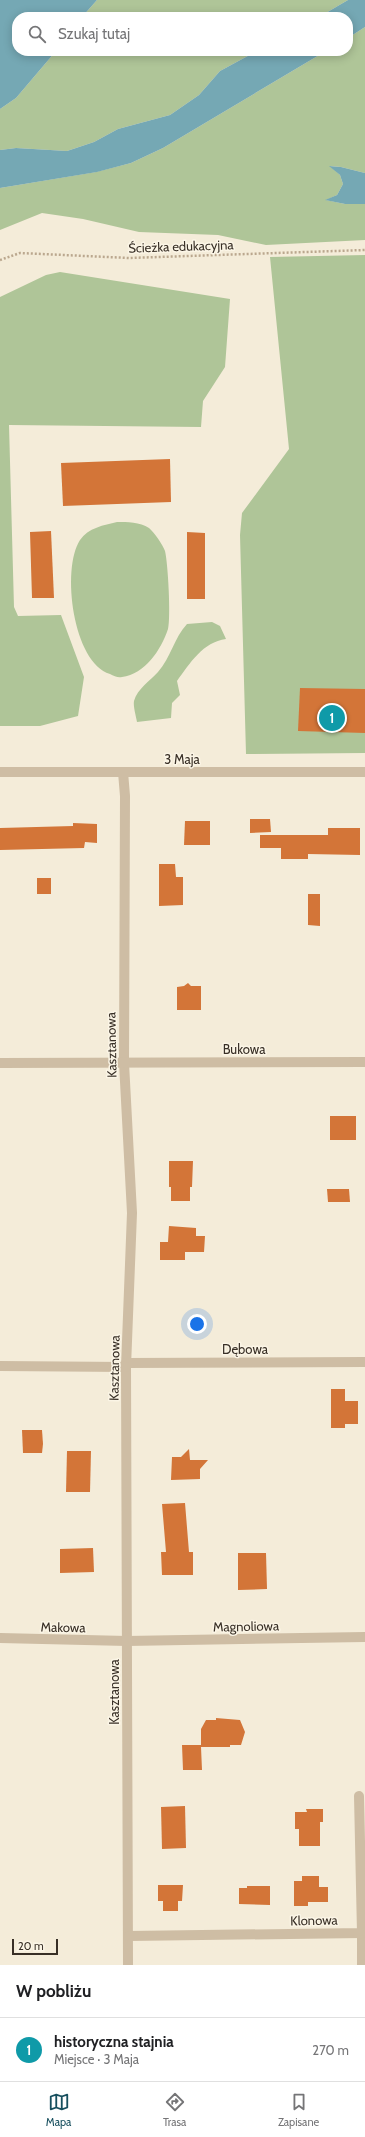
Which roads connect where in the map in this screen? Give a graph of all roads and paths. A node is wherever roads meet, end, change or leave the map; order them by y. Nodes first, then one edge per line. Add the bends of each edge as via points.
1 (365, 250) edge
2 (0, 260) edge
3 (0, 772) edge
4 (123, 772) junction
5 (365, 772) edge
6 (365, 1062) edge
7 (0, 1063) edge
8 (124, 1063) junction
9 (365, 1362) edge
10 (126, 1365) junction
11 (0, 1366) edge
12 (365, 1637) edge
13 (0, 1638) edge
14 (127, 1640) junction
15 (359, 1796) dead end
16 (362, 1933) junction
17 (128, 1936) junction
18 (128, 1965) edge
19 (362, 1965) edge

1 - 2 path, Ścieżka edukacyjna via 130,258 20,253
3 - 4 street, 3 Maja
4 - 5 street, 3 Maja
4 - 8 street, Kasztanowa
6 - 8 street, Bukowa
7 - 8 street, Bukowa
8 - 10 street, Kasztanowa via 132,1213
9 - 10 street, Dębowa
10 - 11 street, Dębowa
10 - 14 street, Kasztanowa
12 - 14 street, Magnoliowa
13 - 14 street, Makowa
14 - 17 street, Kasztanowa
15 - 16 street
16 - 17 street, Klonowa
16 - 19 street
17 - 18 street, Kasztanowa

